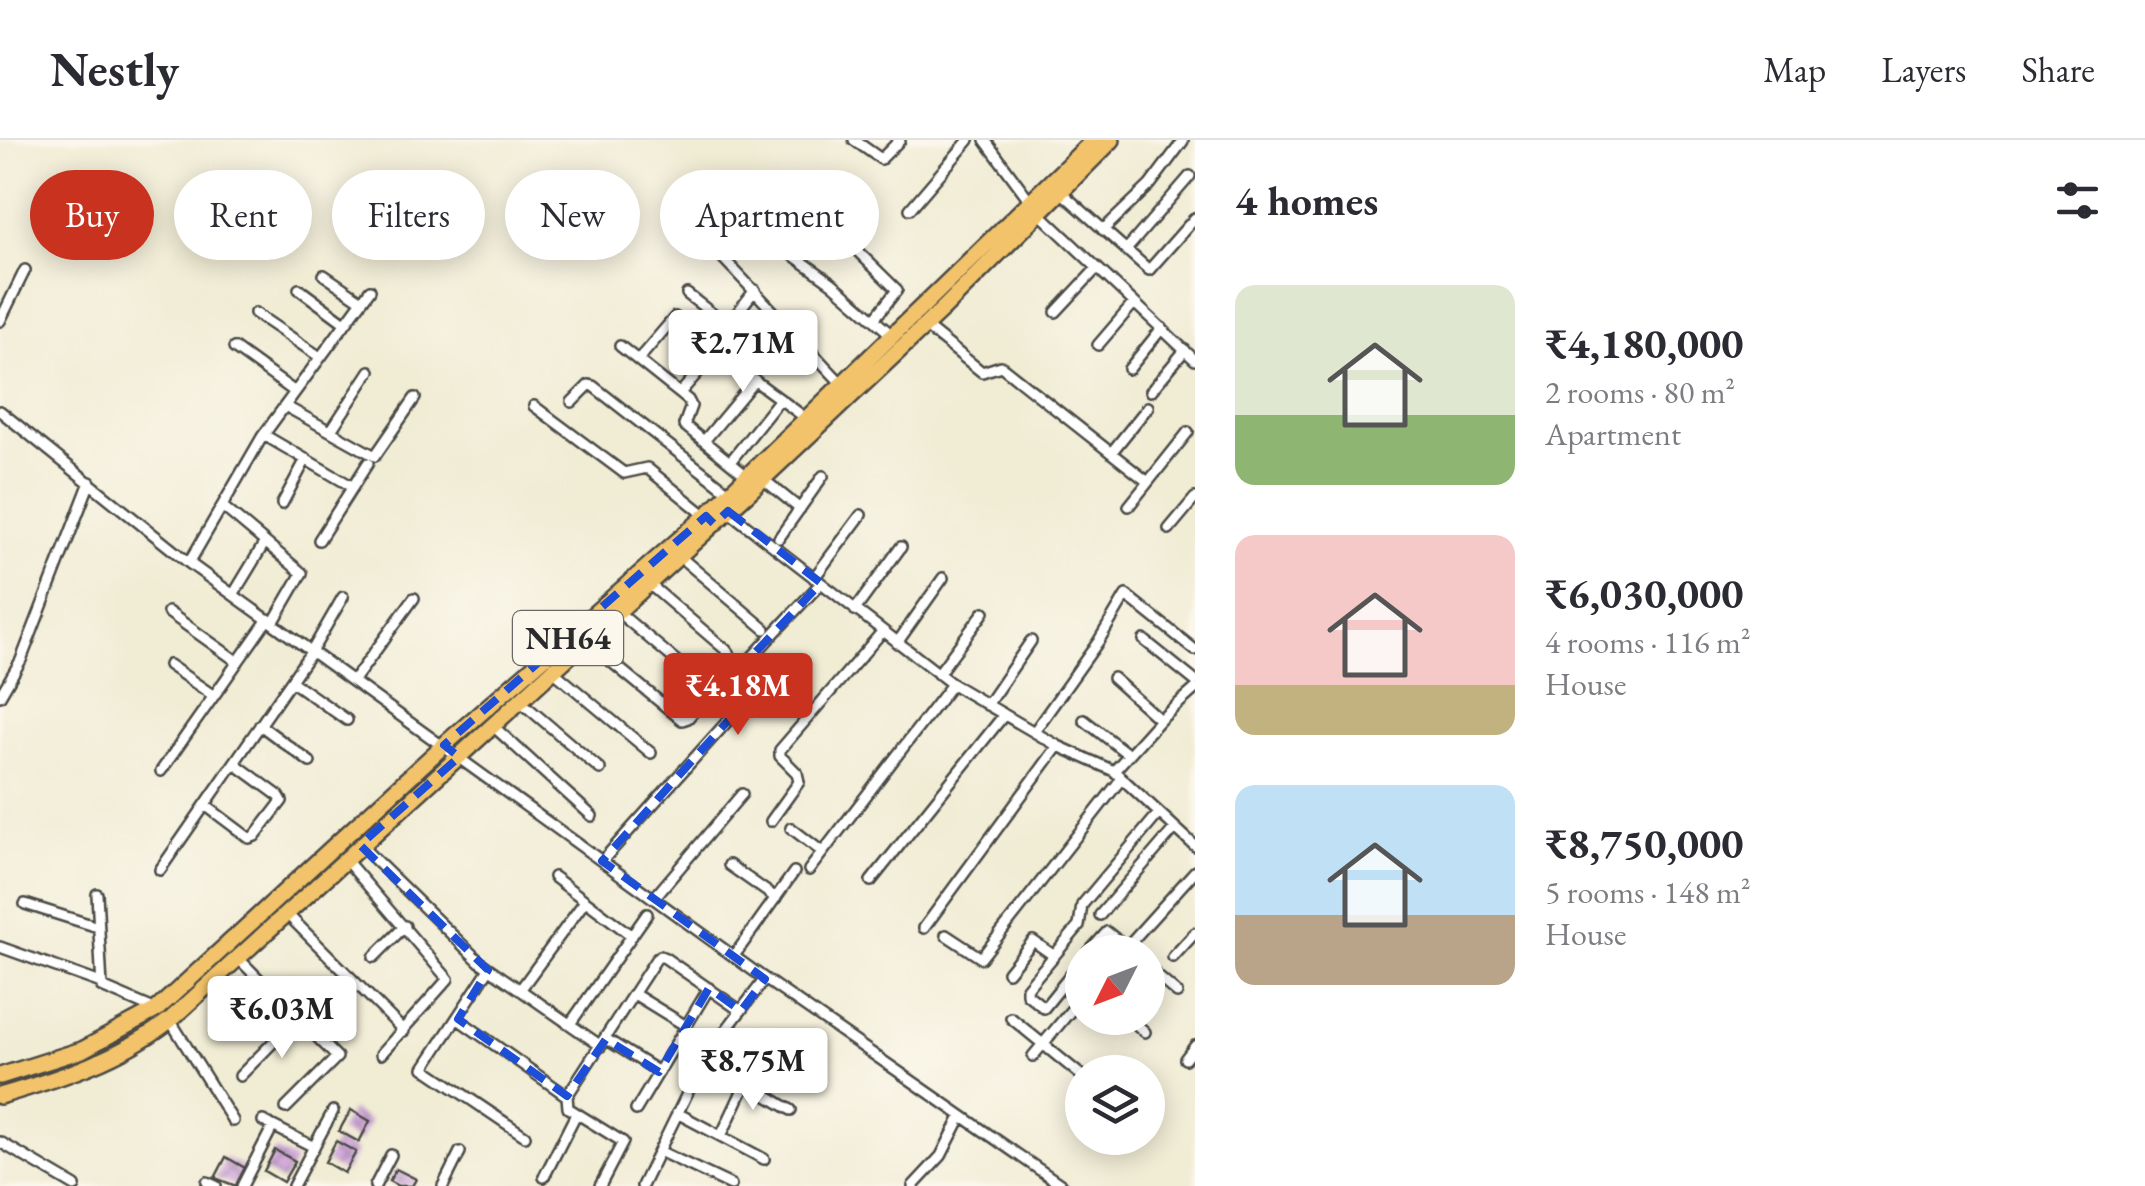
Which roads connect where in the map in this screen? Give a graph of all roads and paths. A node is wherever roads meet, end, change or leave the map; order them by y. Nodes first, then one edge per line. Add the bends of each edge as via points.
1 (854, 140) edge
2 (900, 140) edge
3 (970, 140) edge
4 (1094, 140) edge
5 (1112, 140) edge
6 (1181, 141) edge
7 (990, 142) edge
8 (1195, 149) edge
9 (1190, 176) dead end
10 (1061, 192) junction
11 (1035, 207) junction
12 (910, 209) dead end
13 (1195, 218) edge
14 (1103, 230) junction
15 (1126, 250) junction
16 (726, 260) edge
17 (799, 260) edge
18 (867, 260) edge
19 (1097, 268) junction
20 (24, 270) dead end
21 (324, 275) dead end
22 (299, 289) dead end
23 (370, 290) dead end
24 (755, 290) junction
25 (687, 294) dead end
26 (362, 301) junction
27 (1134, 303) junction
28 (1056, 312) dead end
29 (255, 313) dead end
30 (675, 318) dead end
31 (875, 318) junction
32 (0, 321) edge
33 (346, 323) junction
34 (788, 325) junction
35 (727, 326) junction
36 (925, 326) junction
37 (1162, 328) junction
38 (894, 336) junction
39 (1098, 345) dead end
40 (620, 346) dead end
41 (234, 348) dead end
42 (1184, 350) junction
43 (320, 357) junction
44 (638, 360) junction
45 (1195, 360) edge
46 (1128, 369) dead end
47 (370, 371) dead end
48 (755, 380) junction
49 (844, 386) junction
50 (1151, 391) dead end
51 (295, 392) junction
52 (680, 393) junction
53 (416, 398) dead end
54 (780, 399) junction
55 (572, 402) dead end
56 (284, 406) junction
57 (534, 406) dead end
58 (1148, 407) dead end
59 (0, 411) edge
60 (808, 420) junction
61 (332, 429) junction
62 (1188, 432) dead end
63 (264, 434) junction
64 (704, 441) junction
65 (1111, 453) junction
66 (306, 459) junction
67 (730, 462) junction
68 (368, 463) dead end
69 (823, 476) dead end
70 (755, 478) junction
71 (90, 482) junction
72 (1148, 482) junction
73 (353, 486) junction
74 (1195, 498) edge
75 (726, 503) junction
76 (282, 504) dead end
77 (222, 506) junction
78 (1130, 506) dead end
79 (800, 508) junction
80 (861, 515) dead end
81 (710, 520) junction
82 (1169, 530) dead end
83 (779, 538) dead end
84 (318, 540) dead end
85 (266, 542) junction
86 (901, 547) dead end
87 (679, 556) junction
88 (189, 562) junction
89 (943, 578) dead end
90 (817, 580) junction
91 (648, 584) junction
92 (234, 594) junction
93 (344, 597) dead end
94 (414, 598) dead end
95 (856, 610) junction
96 (168, 612) dead end
97 (618, 612) junction
98 (984, 612) dead end
99 (271, 621) junction
100 (766, 629) dead end
101 (882, 632) junction
102 (1144, 640) dead end
103 (586, 641) junction
104 (1031, 641) dead end
105 (896, 643) junction
106 (313, 649) junction
107 (1195, 650) edge
108 (751, 658) junction
109 (238, 662) junction
110 (169, 665) dead end
111 (737, 665) junction
112 (554, 671) junction
113 (938, 674) junction
114 (1113, 678) dead end
115 (354, 680) junction
116 (291, 681) junction
117 (1195, 681) edge
118 (952, 684) junction
119 (1195, 689) edge
120 (712, 691) junction
121 (0, 696) edge
122 (214, 696) junction
123 (1184, 699) junction
124 (520, 701) junction
125 (986, 704) junction
126 (1195, 709) edge
127 (1004, 715) junction
128 (347, 720) dead end
129 (1084, 720) dead end
130 (1160, 720) junction
131 (260, 726) junction
132 (493, 726) junction
133 (1034, 732) junction
134 (444, 746) junction
135 (1058, 746) junction
136 (650, 753) dead end
137 (1129, 755) junction
138 (459, 757) junction
139 (310, 762) dead end
140 (234, 764) junction
141 (600, 769) dead end
142 (161, 771) dead end
143 (1118, 775) junction
144 (742, 794) dead end
145 (205, 805) junction
146 (1159, 813) junction
147 (592, 816) dead end
148 (771, 821) dead end
149 (791, 828) dead end
150 (1175, 828) junction
151 (360, 844) junction
152 (1195, 846) edge
153 (821, 852) junction
154 (345, 859) junction
155 (602, 861) junction
156 (728, 864) dead end
157 (160, 870) dead end
158 (809, 870) dead end
159 (1195, 871) edge
160 (794, 872) dead end
161 (554, 878) dead end
162 (871, 881) dead end
163 (97, 894) dead end
164 (654, 898) junction
165 (776, 898) junction
166 (585, 901) junction
167 (26, 904) dead end
168 (648, 914) dead end
169 (288, 915) junction
170 (1100, 915) dead end
171 (405, 926) junction
172 (98, 927) junction
173 (924, 928) dead end
174 (1195, 933) edge
175 (946, 935) dead end
176 (1139, 935) edge
177 (632, 936) junction
178 (0, 947) edge
179 (734, 956) junction
180 (1053, 956) junction
181 (374, 957) dead end
182 (1173, 958) dead end
183 (239, 959) junction
184 (489, 969) junction
185 (1008, 972) dead end
186 (765, 978) junction
187 (1065, 982) edge
188 (1165, 982) edge
189 (101, 983) junction
190 (709, 988) junction
191 (520, 990) junction
192 (1177, 992) dead end
193 (634, 994) junction
194 (156, 1010) junction
195 (741, 1011) junction
196 (297, 1018) junction
197 (1011, 1018) dead end
198 (1065, 1018) edge
199 (458, 1019) junction
200 (170, 1020) junction
201 (570, 1024) junction
202 (686, 1026) junction
203 (404, 1031) junction
204 (604, 1043) junction
205 (1042, 1046) junction
206 (1195, 1046) edge
207 (382, 1054) dead end
208 (1033, 1056) dead end
209 (1185, 1059) dead end
210 (1065, 1063) edge
211 (659, 1072) junction
212 (0, 1076) edge
213 (240, 1076) dead end
214 (0, 1096) edge
215 (566, 1096) junction
216 (286, 1108) dead end
217 (636, 1110) dead end
218 (791, 1110) dead end
219 (333, 1111) dead end
220 (677, 1113) junction
221 (576, 1114) junction
222 (961, 1117) junction
223 (233, 1121) dead end
224 (263, 1121) dead end
225 (273, 1126) junction
226 (525, 1136) dead end
227 (721, 1136) junction
228 (0, 1142) edge
229 (314, 1147) junction
230 (659, 1151) junction
231 (460, 1152) dead end
232 (391, 1154) dead end
233 (764, 1159) dead end
234 (708, 1174) junction
235 (544, 1176) dead end
236 (731, 1185) edge
237 (74, 1186) edge
238 (242, 1186) edge
239 (293, 1186) edge
240 (375, 1186) edge
241 (443, 1186) edge
242 (600, 1186) edge
243 (642, 1186) edge
244 (702, 1186) edge
245 (913, 1186) edge
246 (1063, 1186) edge

1 - 2 street via 881,159
3 - 12 street
4 - 11 highway, NH64
5 - 10 highway, NH64
6 - 8 street
6 - 14 street via 1150,184
7 - 11 street
9 - 15 street
10 - 11 highway, NH64
10 - 14 street
11 - 19 street
11 - 36 highway, NH64
11 - 38 highway, NH64
13 - 15 street via 1149,270
14 - 15 street
16 - 24 street
17 - 31 street
18 - 31 street via 897,290
19 - 27 street
19 - 28 street
20 - 32 street
21 - 26 street
22 - 33 street
23 - 26 street
24 - 34 street
24 - 35 street
25 - 35 street
26 - 33 street
27 - 37 street
27 - 39 street
29 - 43 street
30 - 44 street
31 - 38 street
33 - 43 street
34 - 35 street via 764,352
34 - 49 street
36 - 65 street via 982,372 1001,366
36 - 70 highway, NH64
37 - 42 street
37 - 46 street
38 - 49 highway, NH64
40 - 44 street
41 - 51 street
42 - 45 street
42 - 50 street
43 - 51 street
44 - 52 street
47 - 61 street
48 - 52 street via 716,352
48 - 54 street
48 - 64 street
49 - 60 highway, NH64
51 - 56 street
52 - 64 street via 691,406 684,425
53 - 61 street via 375,456
54 - 60 street
54 - 67 street
55 - 75 street via 593,386
56 - 61 street
56 - 63 street
57 - 81 street via 624,472 647,468
58 - 65 street
59 - 71 street
60 - 70 highway, NH64
62 - 72 street
63 - 66 street
63 - 77 street
64 - 67 street
65 - 72 street
66 - 73 street
66 - 76 street
67 - 70 street
68 - 73 street
69 - 79 street
70 - 75 highway, NH64
70 - 79 street
71 - 88 street
71 - 121 street via 21,660
72 - 78 street
73 - 84 street
74 - 82 street
75 - 81 highway, NH64
75 - 90 street
77 - 85 street
77 - 88 street
79 - 83 street
80 - 90 street
81 - 87 highway, NH64
81 - 134 highway, NH64
85 - 92 street
85 - 99 street via 302,573
86 - 95 street
87 - 91 highway, NH64
87 - 100 street
88 - 92 street
89 - 105 street
90 - 95 street
90 - 108 street
91 - 97 highway, NH64
91 - 111 street
92 - 99 street
93 - 106 street
94 - 115 street
95 - 101 street
96 - 109 street
97 - 103 highway, NH64
97 - 120 street
98 - 113 street
99 - 106 street
99 - 109 street
101 - 105 street
101 - 148 street via 780,750 799,782
102 - 117 street
103 - 112 highway, NH64
103 - 120 street via 682,720
104 - 125 street
105 - 113 street
106 - 115 street
106 - 116 street
107 - 133 street via 1126,595
108 - 111 street
108 - 155 street via 760,685
109 - 122 street
110 - 122 street
111 - 120 street
112 - 124 highway, NH64
112 - 136 street
113 - 118 street
114 - 130 street
115 - 134 street
116 - 128 street
116 - 131 street
118 - 125 street
118 - 153 street
119 - 123 street
122 - 142 street
123 - 126 street
123 - 130 street
124 - 132 highway, NH64
124 - 141 street
125 - 127 street
127 - 133 street
127 - 162 street
129 - 137 street
130 - 137 street
131 - 139 street
131 - 140 street
132 - 138 highway, NH64
132 - 147 street
133 - 135 street
134 - 138 street
134 - 194 highway, NH64
135 - 143 street
135 - 173 street
137 - 143 street
138 - 151 highway, NH64
138 - 155 street
140 - 145 street
140 - 145 street via 282,801 249,838
143 - 146 street
143 - 175 street via 981,958
144 - 164 street
145 - 157 street
146 - 150 street
146 - 180 street via 1082,905 1079,926
149 - 153 street
150 - 152 street
150 - 170 street
151 - 154 highway, NH64
151 - 184 street
153 - 158 street
154 - 169 highway, NH64
154 - 171 street
155 - 164 street
156 - 165 street
159 - 176 street
160 - 165 street
161 - 166 street
163 - 172 street
164 - 179 street
165 - 179 street
166 - 177 street
166 - 191 street
167 - 172 street
168 - 177 street
169 - 183 highway, NH64
169 - 203 street
171 - 181 street
171 - 203 street via 448,978
172 - 189 street
174 - 182 street
177 - 201 street
178 - 189 street
179 - 186 street
180 - 185 street via 1033,942
180 - 187 street via 1026,990 1044,1008
183 - 196 street
183 - 200 highway, NH64
184 - 191 street
184 - 199 street
186 - 195 street
186 - 222 street
188 - 192 street
189 - 194 street
190 - 193 street via 660,956
190 - 195 street
190 - 202 street
191 - 201 street
193 - 202 street
193 - 204 street
194 - 212 highway, NH64 via 82,1050
195 - 220 street via 704,1059
196 - 213 street
196 - 216 street via 337,1057
197 - 205 street
198 - 205 street
199 - 215 street
199 - 226 street via 424,1068
200 - 214 highway, NH64 via 90,1066
200 - 223 street
201 - 204 street
202 - 211 street
203 - 207 street
204 - 211 street
204 - 215 street
205 - 208 street
205 - 210 street
206 - 209 street
211 - 217 street
215 - 221 street
218 - 227 street via 746,1083
219 - 229 street
220 - 227 street
220 - 230 street
221 - 235 street
221 - 242 street via 623,1142
222 - 245 street via 941,1156
222 - 246 street
224 - 225 street
225 - 229 street
225 - 238 street
227 - 233 street
228 - 237 street
229 - 239 street
230 - 234 street
230 - 243 street
231 - 241 street
232 - 240 street
234 - 236 street
234 - 244 street

